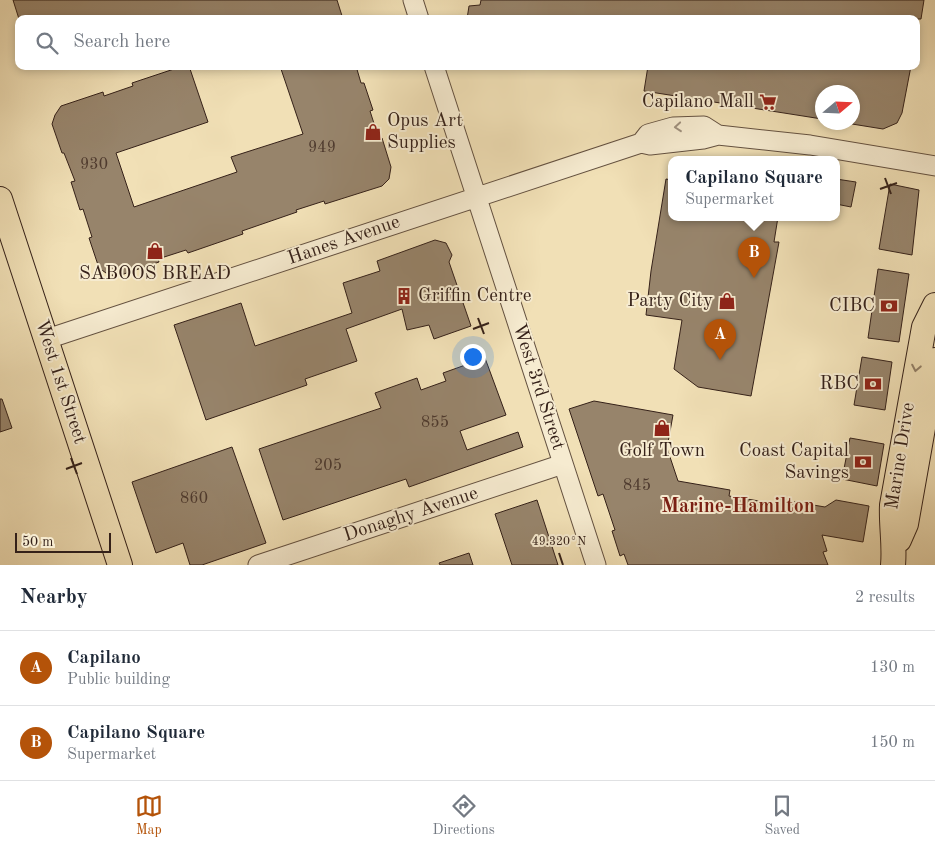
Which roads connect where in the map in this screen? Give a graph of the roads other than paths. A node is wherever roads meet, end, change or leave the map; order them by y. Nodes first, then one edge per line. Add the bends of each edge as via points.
1 (413, 0) edge
2 (418, 15) edge
3 (435, 70) edge
4 (935, 166) edge
5 (476, 197) junction
6 (0, 199) edge
7 (935, 305) edge
8 (46, 339) junction
9 (935, 360) edge
10 (563, 464) junction
11 (894, 558) edge
12 (120, 565) edge
13 (258, 565) edge
14 (596, 565) edge

1 - 2 street
3 - 5 street, West 3rd Street
4 - 5 street, Hanes Avenue via 810,145 718,134 704,126 673,127 648,134 642,143
5 - 8 street, Hanes Avenue
5 - 10 street, West 3rd Street
6 - 8 main road, West 1st Street
7 -> 11 main road, Marine Drive via 924,327 892,506
8 - 12 main road, West 1st Street
9 - 11 main road, Marine Drive via 907,519
10 - 13 street, Donaghy Avenue
10 - 14 street, West 3rd Street

